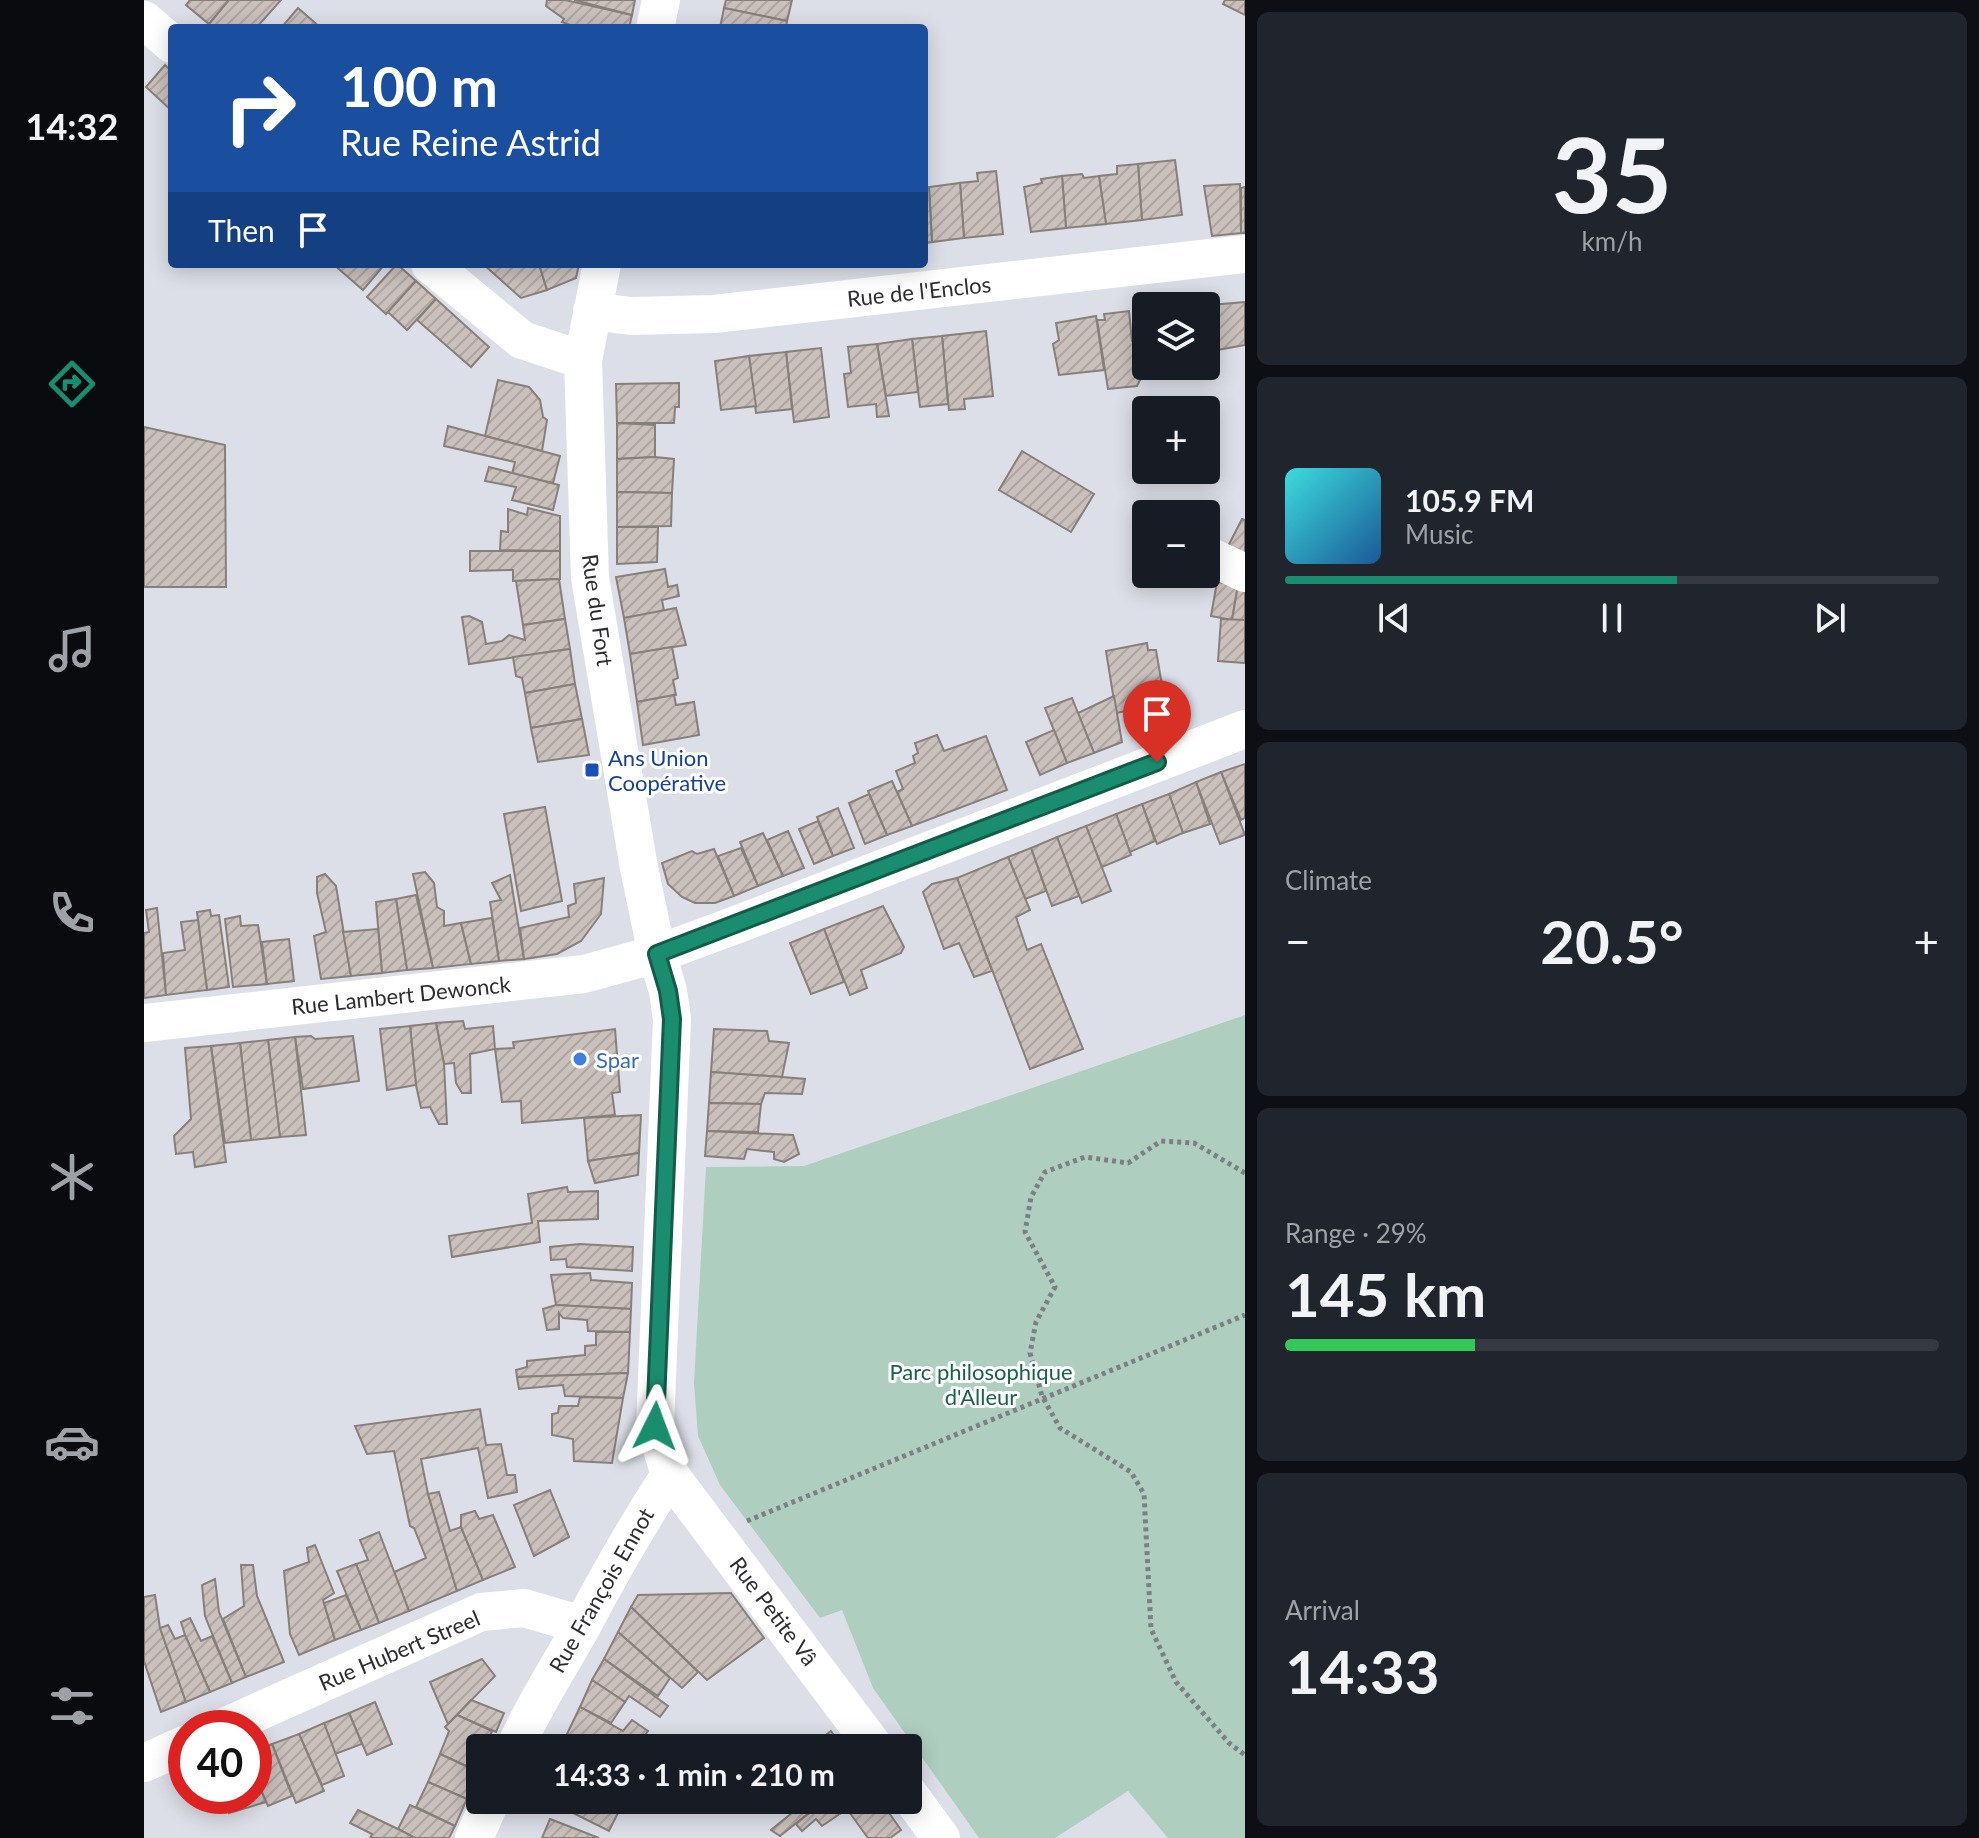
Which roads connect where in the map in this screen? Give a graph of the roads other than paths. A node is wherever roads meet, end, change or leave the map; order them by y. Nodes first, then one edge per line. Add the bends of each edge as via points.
1 (661, 0) edge
2 (144, 20) edge
3 (656, 24) edge
4 (168, 41) edge
5 (1245, 254) edge
6 (435, 268) edge
7 (601, 268) edge
8 (592, 311) junction
9 (583, 360) junction
10 (1220, 561) edge
11 (1245, 573) edge
12 (1245, 729) edge
13 (657, 954) junction
14 (144, 1023) edge
15 (670, 1475) junction
16 (582, 1625) junction
17 (262, 1710) edge
18 (521, 1734) edge
19 (864, 1734) edge
20 (168, 1752) edge
21 (144, 1763) edge
22 (922, 1812) edge
23 (485, 1814) edge
24 (474, 1838) edge
25 (941, 1838) edge

1 - 3 street
2 - 4 street
5 - 8 street, Rue de l'Enclos via 714,314 631,316
6 - 9 street via 522,340
7 - 8 street, Rue du Fort
8 - 9 street, Rue du Fort
9 - 13 street, Rue du Fort via 590,578
10 - 11 street
12 - 13 street, Rue Lambert Dewonck
13 - 14 street, Rue Lambert Dewonck via 584,974
13 - 15 street via 672,1019 655,1426
15 - 16 street, Rue François Ennot via 616,1559
15 - 19 street, Rue Petite Vâ
16 - 17 street, Rue Hubert Streel via 524,1608 481,1612
16 - 18 street, Rue François Ennot
20 - 21 street
22 - 25 street
23 - 24 street

